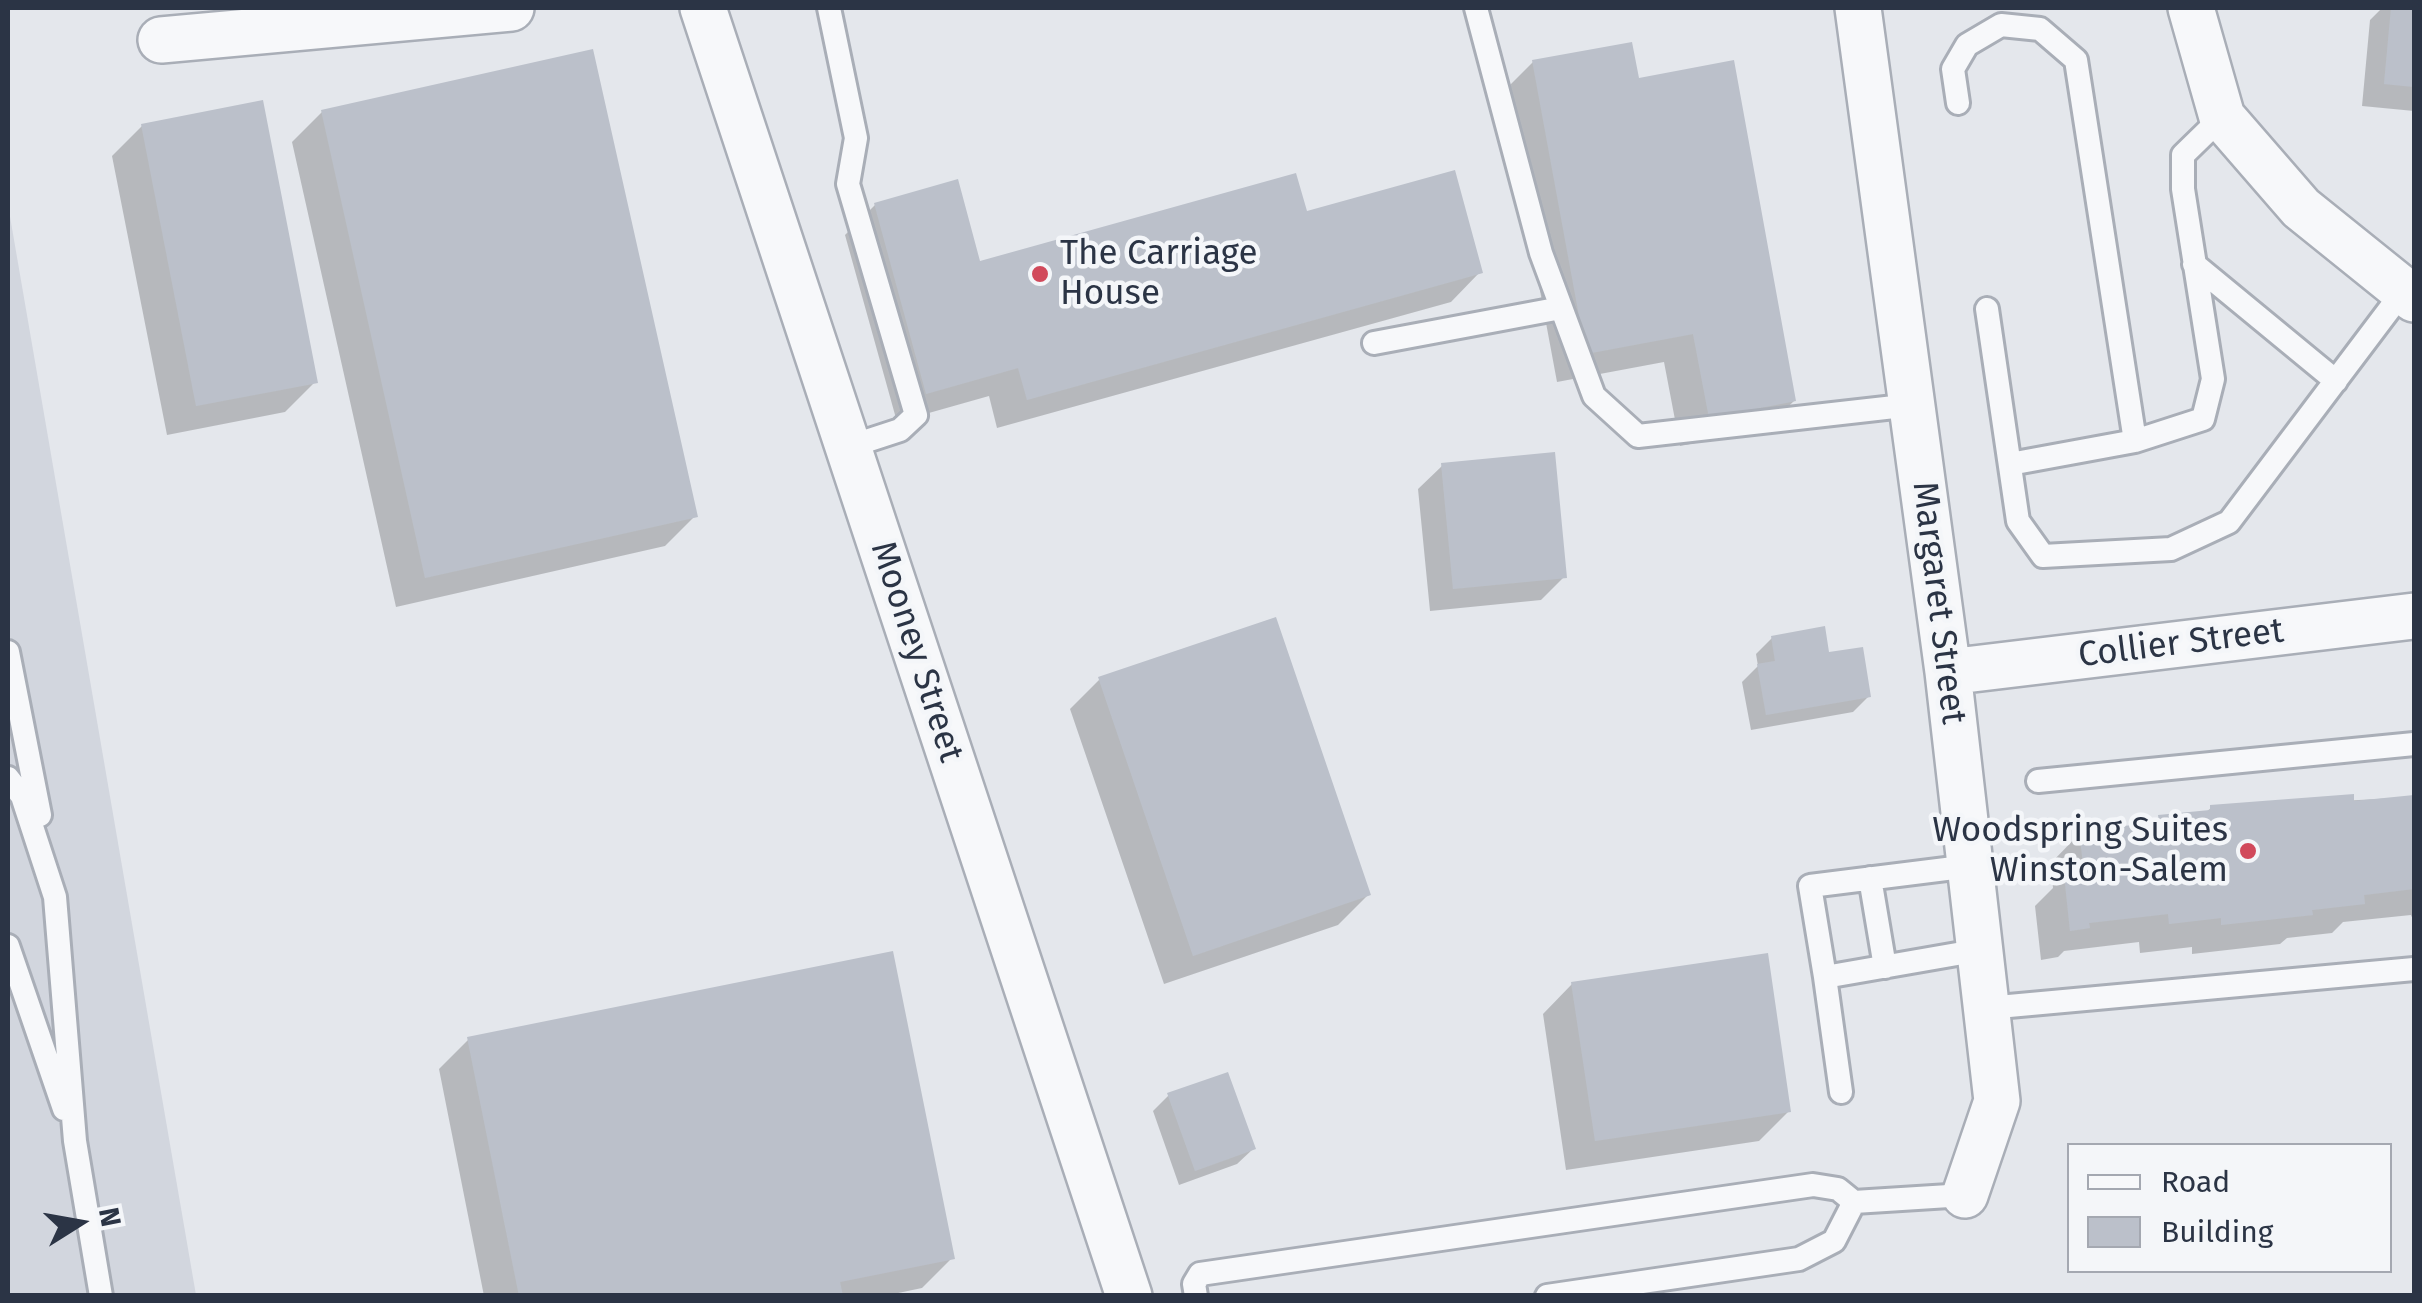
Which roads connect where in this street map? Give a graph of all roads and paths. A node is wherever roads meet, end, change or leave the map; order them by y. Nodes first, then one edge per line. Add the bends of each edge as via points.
1 (512, 8) edge
2 (703, 8) edge
3 (829, 8) edge
4 (1476, 8) edge
5 (1858, 8) edge
6 (2191, 8) edge
7 (161, 40) dead end
8 (1958, 104) dead end
9 (2222, 118) junction
10 (2194, 264) junction
11 (2409, 294) edge
12 (1561, 308) junction
13 (1988, 309) dead end
14 (1374, 344) dead end
15 (2336, 381) junction
16 (1912, 405) junction
17 (2134, 441) junction
18 (848, 448) junction
19 (2010, 464) junction
20 (2414, 616) edge
21 (8, 652) edge
22 (1948, 672) junction
23 (2414, 744) edge
24 (8, 778) edge
25 (2038, 781) dead end
26 (1970, 866) junction
27 (1870, 878) junction
28 (55, 897) junction
29 (8, 946) edge
30 (1980, 950) junction
31 (1885, 967) junction
32 (2414, 969) edge
33 (1825, 977) junction
34 (1986, 1008) junction
35 (1841, 1092) dead end
36 (75, 1141) junction
37 (1965, 1195) joint
38 (1854, 1202) junction
39 (101, 1296) edge
40 (1128, 1296) edge
41 (1196, 1296) edge
42 (1547, 1296) edge

1 - 7 street
2 - 18 street, Mooney Street
3 - 18 lane via 856,138 848,184 916,415 900,430
4 - 12 lane
5 - 16 street, Margaret Street
6 - 9 street
8 - 17 lane via 1953,69 1967,45 2001,24 2040,30 2076,60
9 - 10 lane via 2183,155
9 - 11 street via 2301,208
10 - 15 lane
10 - 17 lane via 2213,379 2203,418
11 - 15 lane
12 - 14 lane
12 - 16 lane via 1594,396 1638,436
13 - 19 lane
15 - 19 lane via 2229,522 2171,549 2043,556 2018,521
16 - 22 street, Margaret Street
17 - 19 lane
18 - 40 street, Mooney Street
20 - 22 street, Collier Street
21 - 28 lane
22 - 26 street, Margaret Street
23 - 25 lane
24 - 28 lane via 22,796
26 - 27 lane
26 - 30 street, Margaret Street
27 - 31 lane
27 - 33 lane via 1810,886
28 - 36 lane
29 - 36 lane
30 - 31 lane
30 - 34 street, Margaret Street
31 - 33 lane
32 - 34 lane
33 - 35 lane
34 - 37 street, Margaret Street via 1997,1101
36 - 39 lane
37 - 38 lane
38 - 41 lane via 1838,1189 1813,1185 1200,1274
38 - 42 lane via 1834,1240 1799,1258

